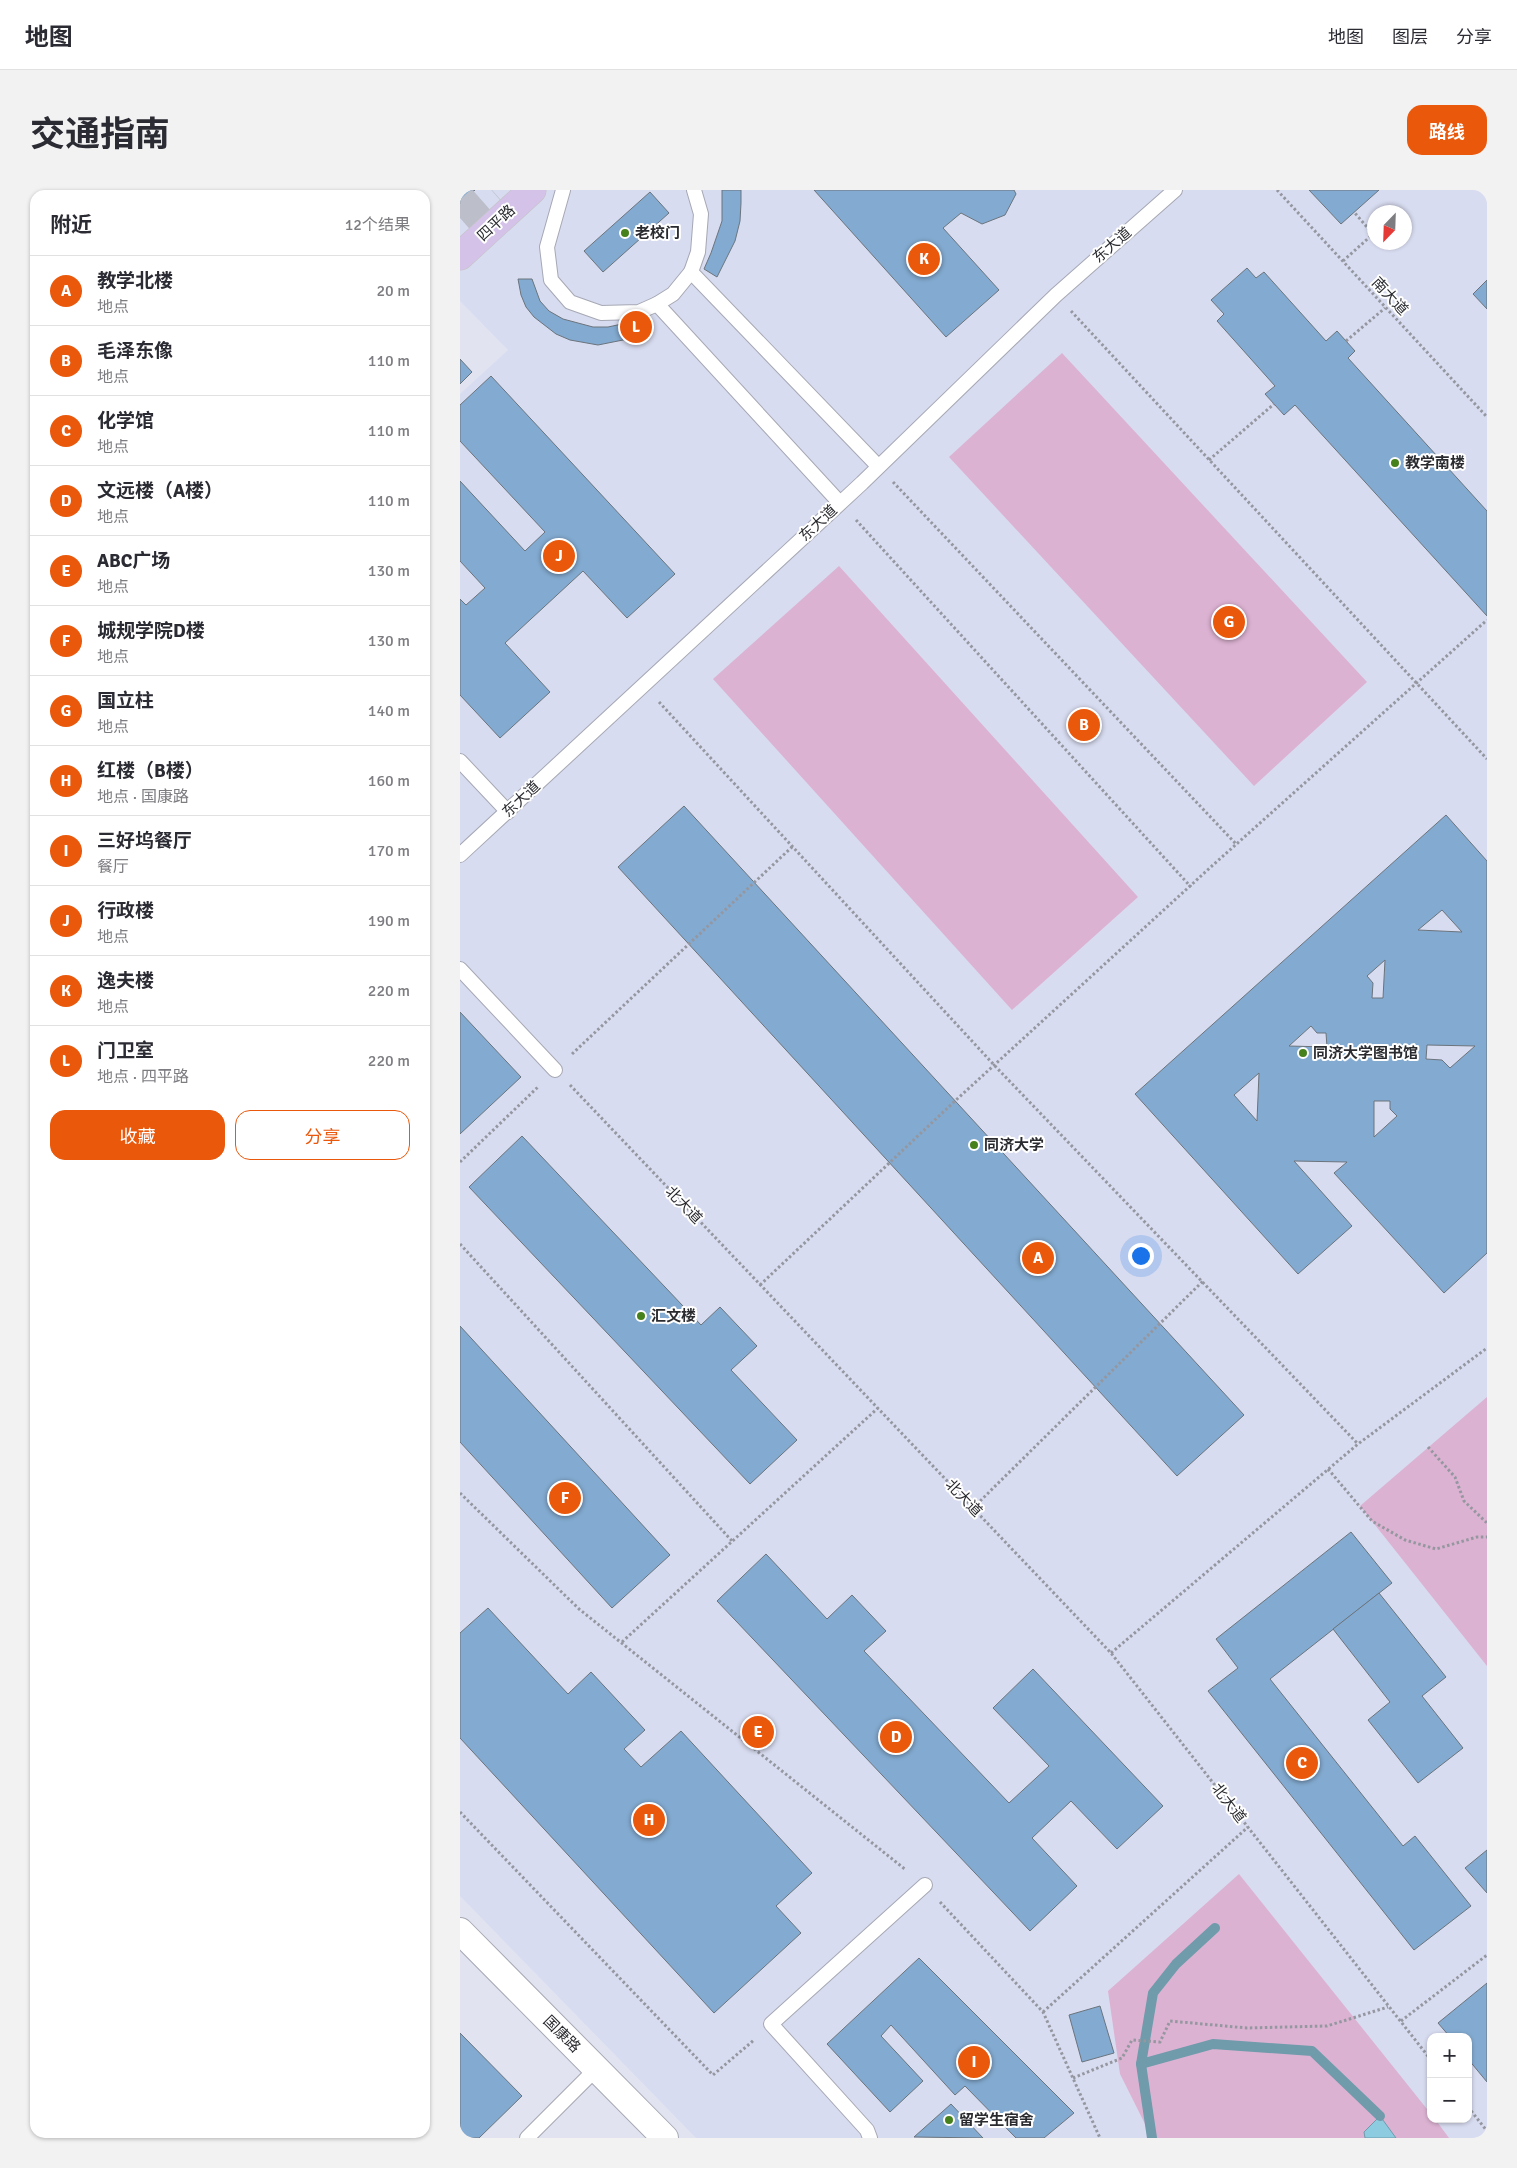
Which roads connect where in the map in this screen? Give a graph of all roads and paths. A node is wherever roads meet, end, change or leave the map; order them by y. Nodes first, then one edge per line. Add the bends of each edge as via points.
1 (532, 190) edge
2 (563, 190) edge
3 (694, 190) edge
4 (1175, 190) edge
5 (1277, 190) edge
6 (1354, 212) dead end
7 (460, 256) edge
8 (1343, 261) junction
9 (691, 272) junction
10 (1056, 295) junction
11 (657, 304) junction
12 (1385, 308) junction
13 (1346, 342) dead end
14 (1274, 404) dead end
15 (1487, 417) edge
16 (1209, 460) junction
17 (878, 466) junction
18 (839, 502) junction
19 (1487, 620) edge
20 (1416, 684) junction
21 (645, 686) junction
22 (1487, 759) edge
23 (460, 761) edge
24 (508, 812) junction
25 (1237, 845) junction
26 (793, 846) junction
27 (460, 855) edge
28 (1191, 887) junction
29 (460, 969) edge
30 (995, 1066) junction
31 (555, 1070) junction
32 (460, 1162) edge
33 (460, 1244) edge
34 (1203, 1281) junction
35 (760, 1284) junction
36 (1487, 1348) edge
37 (878, 1408) junction
38 (1358, 1444) junction
39 (1428, 1447) dead end
40 (1328, 1469) junction
41 (460, 1493) edge
42 (973, 1508) junction
43 (1487, 1523) edge
44 (1487, 1537) edge
45 (732, 1540) junction
46 (622, 1642) junction
47 (1112, 1653) junction
48 (460, 1812) edge
49 (1248, 1827) junction
50 (925, 1885) junction
51 (460, 1930) edge
52 (1487, 1955) edge
53 (1388, 2006) junction
54 (1043, 2012) junction
55 (1401, 2021) junction
56 (771, 2024) junction
57 (1427, 2055) edge
58 (596, 2069) junction
59 (1073, 2078) junction
60 (1472, 2112) edge
61 (1487, 2131) edge
62 (527, 2138) edge
63 (665, 2138) edge
64 (870, 2138) edge
65 (1100, 2138) edge

1 - 7 main road, 四平路
2 - 11 lane via 547,246 551,280 570,302 601,313 639,312
3 - 9 lane via 701,214 698,252
4 - 10 lane, 东大道
5 - 8 path, 南大道
6 - 8 path via 1373,234
8 - 12 path, 南大道
9 - 11 lane via 673,294
9 - 17 lane
10 - 16 path
10 - 17 lane, 东大道
11 - 18 lane
12 - 13 path
12 - 15 path, 南大道
14 - 16 path
16 - 20 path
17 - 18 lane, 东大道
17 - 25 path
18 - 21 lane, 东大道
18 - 28 path
19 - 20 path
20 - 22 path
20 - 25 path
21 - 24 lane, 东大道
21 - 26 path
23 - 24 lane
24 - 27 lane, 东大道
25 - 28 path
26 - 30 path
26 - 31 path
28 - 30 path
29 - 31 lane
30 - 34 path
30 - 35 path
31 - 32 path
31 - 35 path, 北大道
33 - 45 path
34 - 38 path
34 - 42 path
35 - 37 path, 北大道
36 - 38 path
37 - 42 path, 北大道
37 - 45 path
38 - 40 path
39 - 43 path via 1455,1477 1464,1500
40 - 44 path via 1372,1521 1405,1540 1436,1548
40 - 47 path
41 - 46 path via 579,1609
42 - 47 path, 北大道
45 - 46 path
46 - 50 path
47 - 49 path, 北大道
48 - 56 path via 713,2075
49 - 53 path, 北大道
49 - 54 path
50 - 54 path
50 - 56 lane
51 - 58 street, 国康路
52 - 55 path
53 - 55 path, 北大道
53 - 59 path via 1327,2026 1247,2028 1170,2022 1160,2042 1132,2040 1122,2058
54 - 59 path
55 - 57 path, 北大道
56 - 64 lane via 867,2130
58 - 62 lane
58 - 63 street, 国康路
59 - 65 path
60 - 61 path

